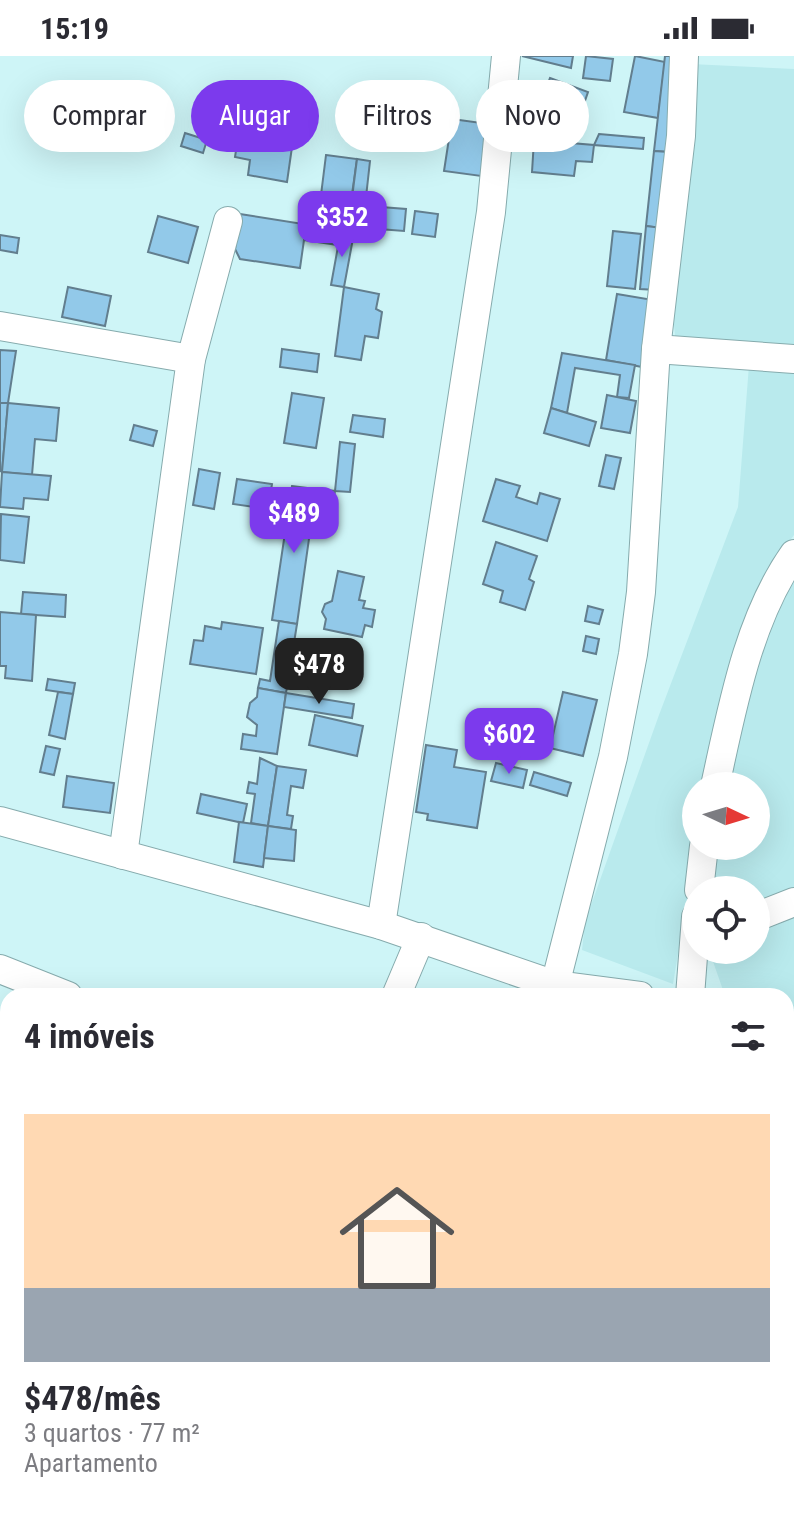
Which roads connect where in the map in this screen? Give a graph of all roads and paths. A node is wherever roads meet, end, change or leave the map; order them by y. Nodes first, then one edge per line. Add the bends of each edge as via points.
1 (506, 56) edge
2 (684, 56) edge
3 (228, 221) dead end
4 (0, 326) edge
5 (656, 349) junction
6 (191, 359) junction
7 (794, 359) edge
8 (794, 554) edge
9 (718, 772) edge
10 (0, 821) edge
11 (123, 855) junction
12 (794, 902) edge
13 (770, 911) edge
14 (381, 925) junction
15 (421, 937) junction
16 (693, 964) edge
17 (0, 969) edge
18 (555, 985) junction
19 (48, 988) edge
20 (399, 988) edge
21 (578, 988) edge
22 (691, 988) edge

1 - 14 street via 491,212
2 - 5 street via 681,136
3 - 6 street
4 - 6 street
5 - 7 street
5 - 18 street via 633,654 613,757
6 - 11 street
8 - 9 street via 774,582 736,688
10 - 11 street
11 - 14 street
12 - 13 street
14 - 15 street
15 - 18 street
15 - 20 street
16 - 22 street
17 - 19 street
18 - 21 street

